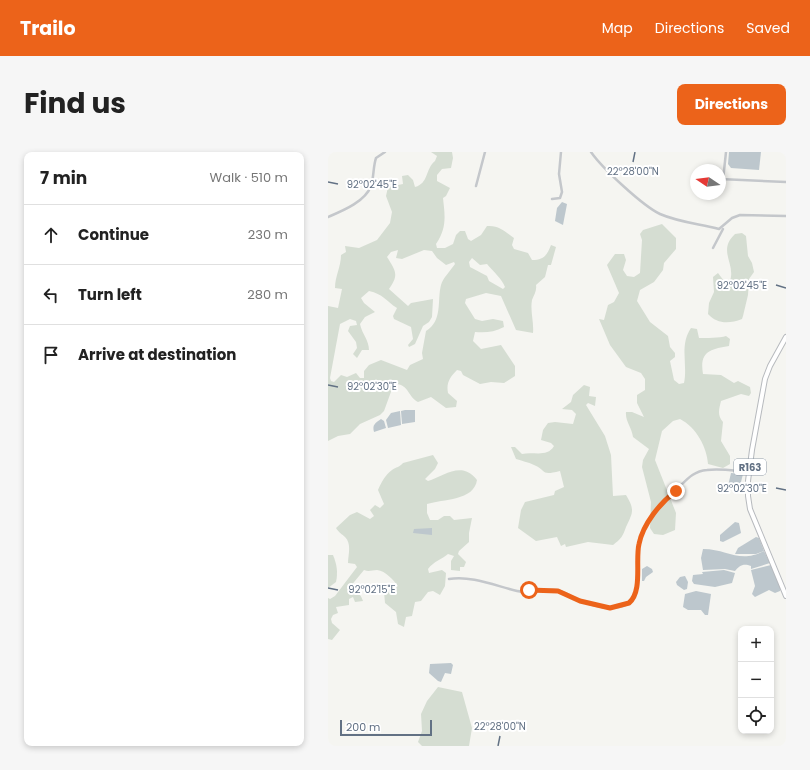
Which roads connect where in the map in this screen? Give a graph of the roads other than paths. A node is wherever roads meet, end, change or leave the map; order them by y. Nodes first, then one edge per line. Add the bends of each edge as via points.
1 (385, 152) edge
2 (485, 152) edge
3 (561, 152) edge
4 (591, 152) edge
5 (726, 152) edge
6 (380, 153) edge
7 (724, 164) edge
8 (726, 180) edge
9 (786, 182) edge
10 (476, 186) dead end
11 (552, 199) dead end
12 (786, 216) edge
13 (328, 217) edge
14 (723, 228) junction
15 (713, 248) dead end
16 (786, 337) edge
17 (749, 472) junction
18 (449, 579) dead end
19 (786, 596) edge

1 - 6 street
2 - 10 street
3 - 11 street via 559,174 562,194 560,198
4 - 14 street via 616,179 657,213
5 - 7 street
6 - 13 street via 375,161 367,193 352,205
8 - 9 street
12 - 14 street via 740,215 732,218
14 - 15 street
16 - 17 main road, R163 via 766,379
17 - 18 street via 700,471 684,480 676,491 664,500 642,535 636,593 625,605 610,608 580,601 558,591 519,592 479,581
17 - 19 main road, R163 via 750,509

